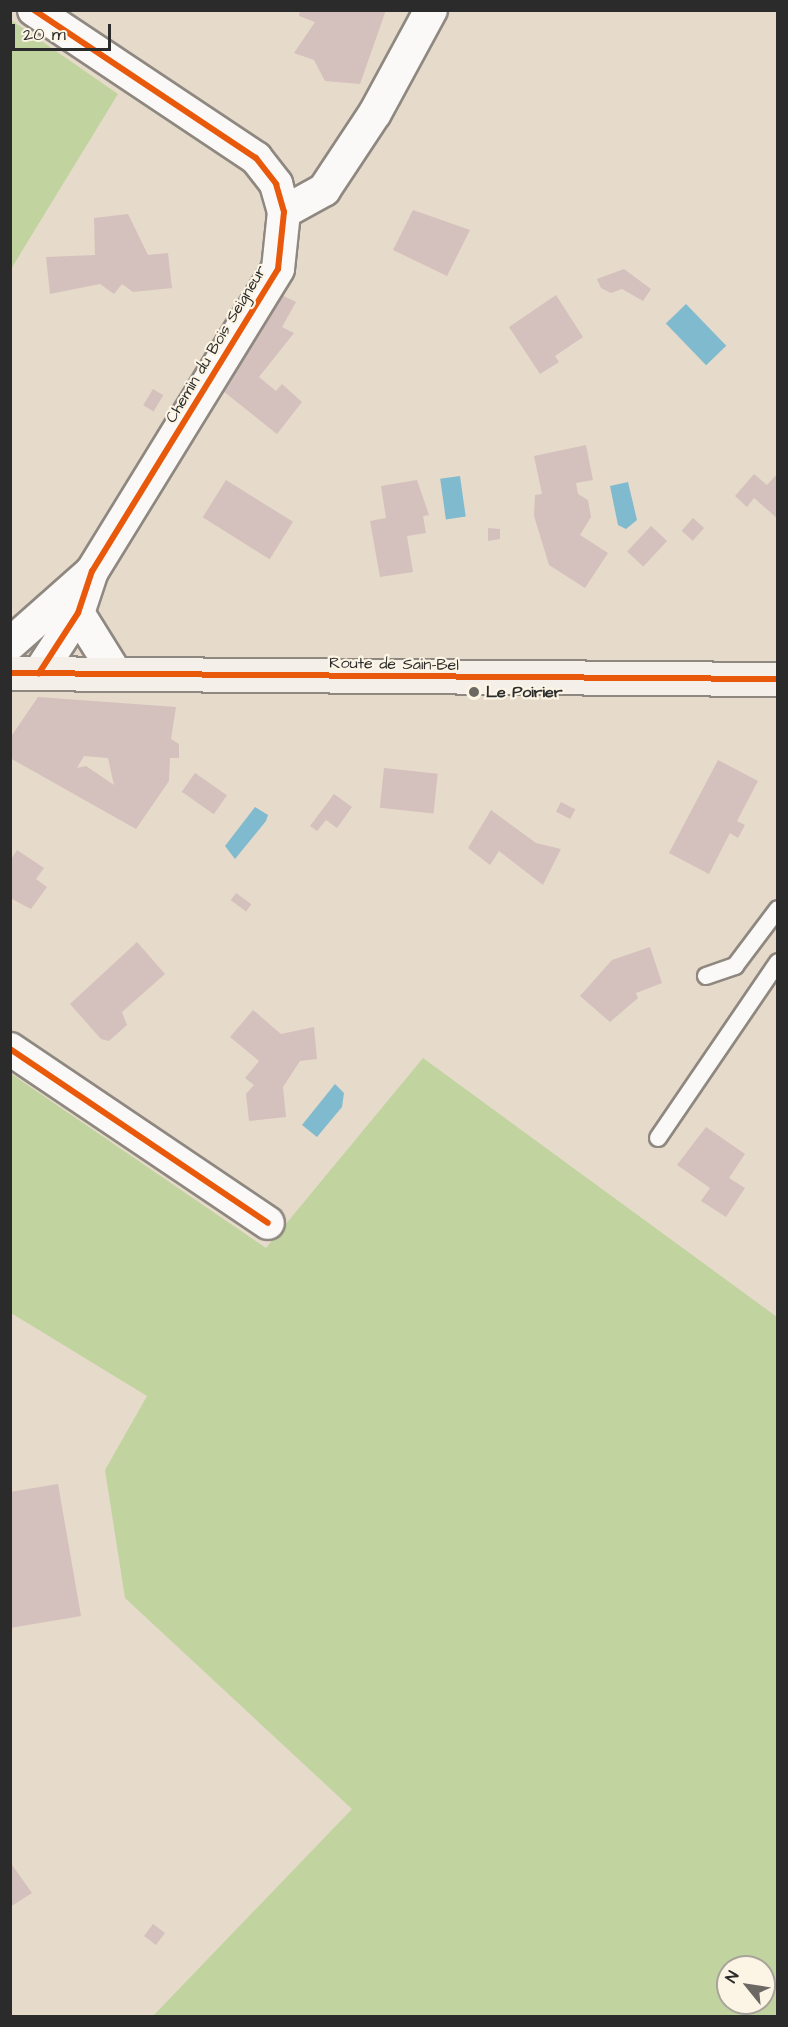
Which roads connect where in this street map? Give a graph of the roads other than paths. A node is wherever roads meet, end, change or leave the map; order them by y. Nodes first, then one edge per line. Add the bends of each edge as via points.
1 (34, 10) edge
2 (431, 10) edge
3 (284, 212) junction
4 (92, 571) junction
5 (78, 613) junction
6 (10, 644) edge
7 (25, 673) edge
8 (116, 674) junction
9 (777, 679) edge
10 (777, 909) edge
11 (777, 962) edge
12 (706, 976) dead end
13 (10, 1049) edge
14 (658, 1138) dead end
15 (268, 1223) dead end

1 - 3 street, Chemin du Bois Seigneur via 256,158 276,184
2 - 3 street via 375,113 324,190
3 - 4 street, Chemin du Bois Seigneur via 278,269
4 - 5 street, Chemin du Bois Seigneur
4 - 6 street, Chemin du Bois Seigneur
5 - 7 street, Chemin du Bois Seigneur
5 - 8 street
7 - 8 main road, Route de Sain-Bel
8 - 9 main road, Route de Sain-Bel
10 - 12 lane via 735,966
11 - 14 lane
13 - 15 street

